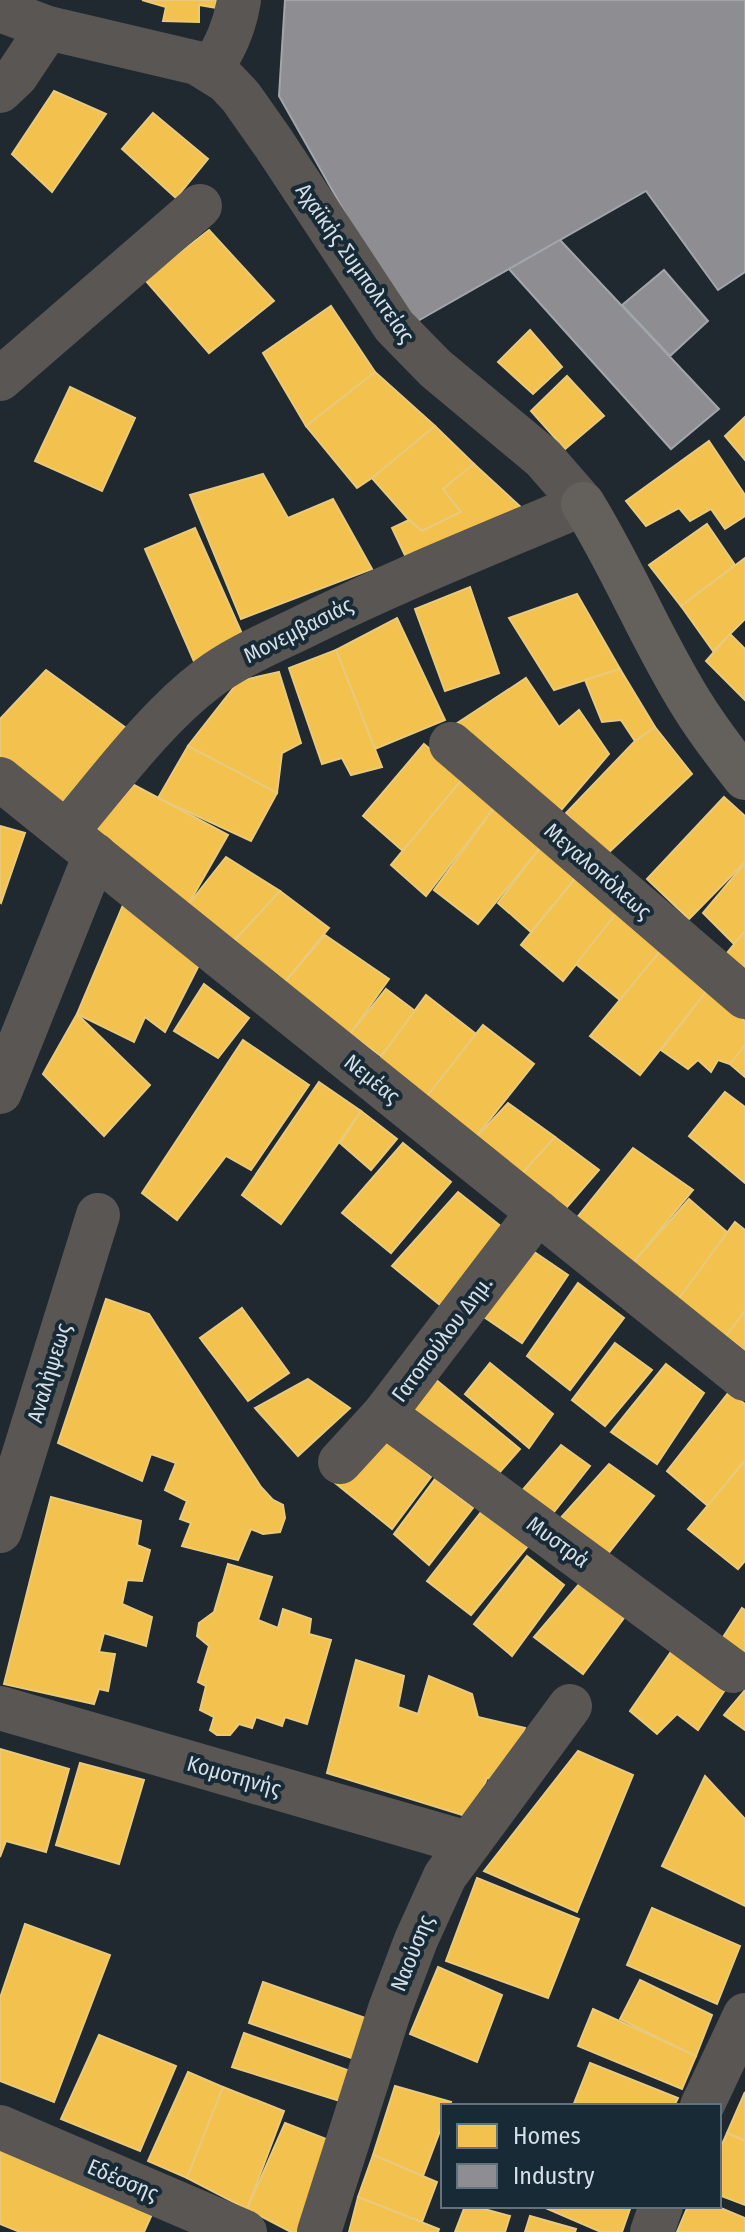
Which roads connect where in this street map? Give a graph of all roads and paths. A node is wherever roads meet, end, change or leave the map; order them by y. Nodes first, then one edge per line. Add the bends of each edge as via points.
1 (239, 0) edge
2 (0, 10) edge
3 (48, 28) junction
4 (211, 70) junction
5 (0, 91) edge
6 (200, 206) dead end
7 (0, 379) edge
8 (583, 504) junction
9 (451, 744) dead end
10 (745, 778) edge
11 (0, 779) edge
12 (80, 844) junction
13 (745, 997) edge
14 (0, 1092) edge
15 (538, 1212) junction
16 (98, 1215) dead end
17 (745, 1379) edge
18 (384, 1414) junction
19 (340, 1462) dead end
20 (0, 1531) edge
21 (733, 1671) dead end
22 (570, 1706) dead end
23 (0, 1708) edge
24 (467, 1843) junction
25 (745, 2015) edge
26 (703, 2104) edge
27 (0, 2127) edge
28 (660, 2208) edge
29 (245, 2232) edge
30 (319, 2232) edge
31 (652, 2232) edge

1 - 4 street via 231,37
2 - 3 street, Αχαϊκής Συμπολιτείας
3 - 4 street, Αχαϊκής Συμπολιτείας
3 - 5 street
4 - 8 street, Αχαϊκής Συμπολιτείας via 241,97 394,326 435,368 543,458
6 - 7 street
8 - 10 street, Αχαϊκής Συμπολιτείας via 691,703
8 - 12 street, Μονεμβασιάς via 357,600 210,677 157,726
9 - 13 street, Μεγαλοπόλεως
11 - 12 street, Νεμέας
12 - 14 street, Μονεμβασιάς
12 - 15 street, Νεμέας
15 - 17 street, Νεμέας
15 - 18 street, Γατοπούλου Δημ.
16 - 20 street, Αναλήψεως
18 - 19 street, Γατοπούλου Δημ.
18 - 21 street, Μυστρά
22 - 24 street, Ναούσης
23 - 24 street, Κομοτηνής
24 - 30 street, Ναούσης via 445,1876 411,1953
25 - 26 street
27 - 29 street, Εδέσσης
28 - 31 street

